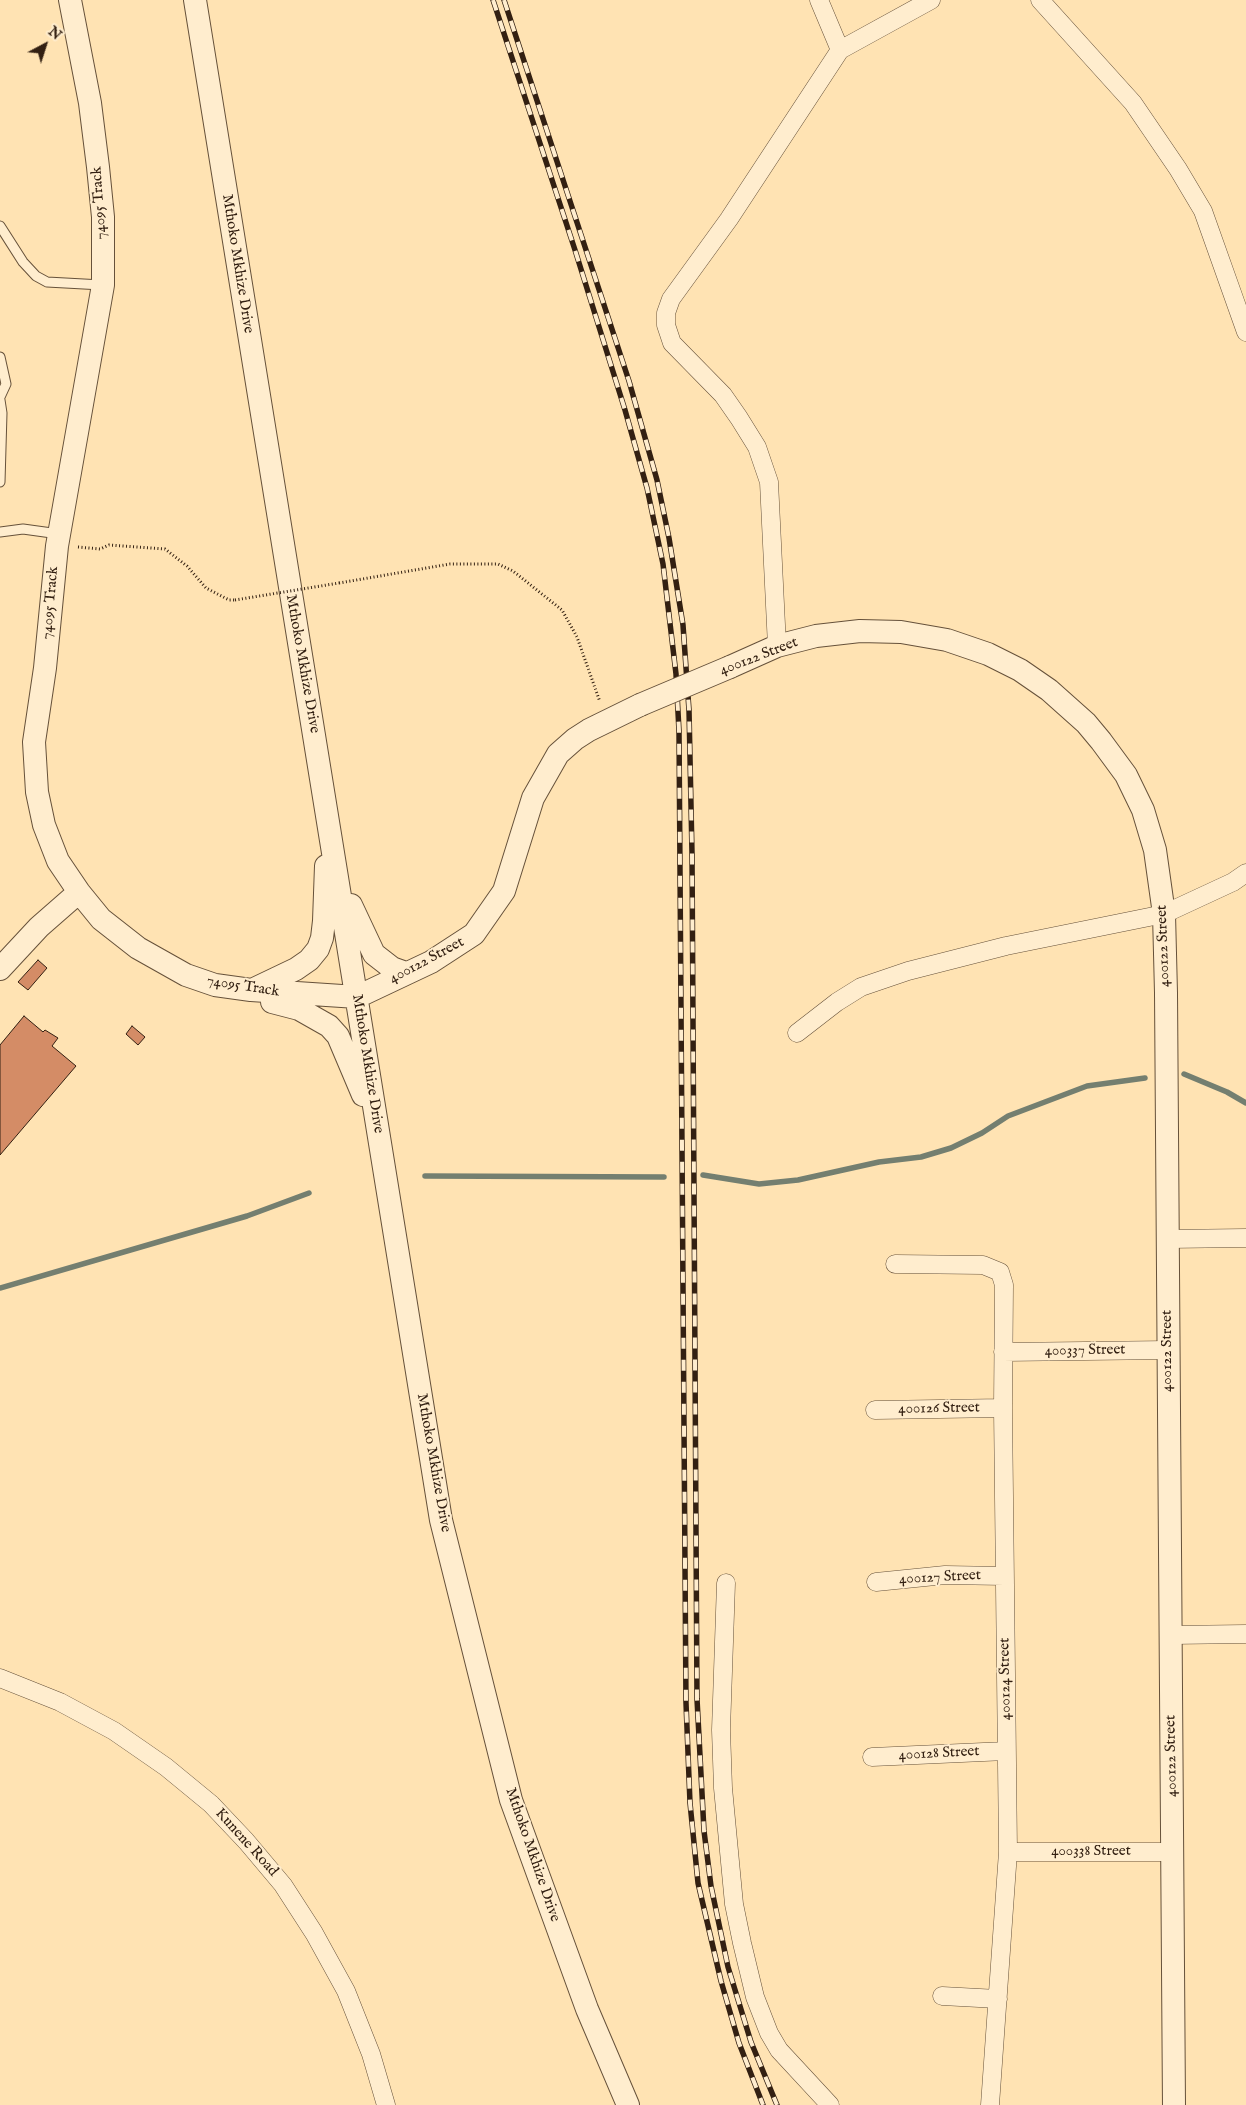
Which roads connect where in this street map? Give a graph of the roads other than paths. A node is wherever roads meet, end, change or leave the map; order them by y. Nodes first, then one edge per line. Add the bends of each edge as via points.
1 (70, 0) edge
2 (195, 0) edge
3 (819, 0) edge
4 (931, 0) edge
5 (1040, 0) edge
6 (840, 50) junction
7 (0, 226) edge
8 (103, 285) junction
9 (1246, 332) edge
10 (0, 357) edge
11 (0, 398) edge
12 (1, 448) edge
13 (0, 482) edge
14 (0, 532) edge
15 (58, 540) junction
16 (777, 646) junction
17 (327, 811) junction
18 (1246, 873) edge
19 (337, 875) junction
20 (78, 892) junction
21 (1164, 914) junction
22 (0, 969) edge
23 (406, 973) junction
24 (214, 985) junction
25 (251, 990) junction
26 (357, 997) junction
27 (797, 1033) dead end
28 (377, 1131) junction
29 (1246, 1238) edge
30 (1167, 1239) junction
31 (895, 1264) dead end
32 (1168, 1350) junction
33 (1003, 1352) junction
34 (1003, 1408) junction
35 (875, 1410) dead end
36 (1004, 1576) junction
37 (876, 1582) dead end
38 (726, 1583) dead end
39 (1246, 1634) edge
40 (1171, 1635) junction
41 (0, 1678) edge
42 (1006, 1751) junction
43 (872, 1757) dead end
44 (1008, 1852) junction
45 (1173, 1852) junction
46 (942, 1996) dead end
47 (998, 1999) junction
48 (386, 2105) edge
49 (628, 2105) edge
50 (830, 2105) edge
51 (990, 2105) edge
52 (1174, 2105) edge

1 - 8 street, 74095 Track via 95,139 103,217
2 - 17 street, Mthoko Mkhize Drive
3 - 6 street
4 - 6 street
5 - 9 street via 1133,103 1178,169 1203,211
6 - 16 street via 735,210 671,299 666,313 672,343 723,395 757,447 769,482
7 - 8 lane via 36,276 47,282
8 - 15 street, 74095 Track
10 - 11 lane via 6,384
11 - 12 lane
12 - 13 lane
14 - 15 lane via 23,529
15 - 20 street, 74095 Track via 34,742 37,792 44,824 58,861
16 - 21 street, 400122 Street via 816,636 901,632 947,640 988,654 1049,690 1086,723 1126,775 1143,810 1155,850
16 - 23 street, 400122 Street, bridge via 640,705 575,739 558,754 533,798 504,891 486,920 454,949
17 - 19 street, Mthoko Mkhize Drive
17 - 25 street via 324,921 318,949 296,968
18 - 21 street
19 - 23 street via 374,954 392,968
19 - 26 street, Mthoko Mkhize Drive
20 - 22 street
20 - 24 street, 74095 Track via 101,919 138,948 186,975
21 - 27 street via 1006,946 908,971 861,987
21 - 30 street, 400122 Street
23 - 26 street, 400122 Street
24 - 25 street, 74095 Track
24 - 28 street via 299,1009 329,1026 346,1052
25 - 26 street, 74095 Track
26 - 28 street, Mthoko Mkhize Drive
28 - 49 street, Mthoko Mkhize Drive via 441,1520 511,1800 587,2009
29 - 30 street
30 - 32 street, 400122 Street
31 - 33 street, 400124 Street via 983,1264 995,1268 1003,1278
32 - 33 street, 400337 Street
32 - 40 street, 400122 Street
33 - 34 street, 400124 Street
34 - 35 street, 400126 Street
34 - 36 street, 400124 Street
36 - 37 street, 400127 Street via 945,1575
36 - 42 street, 400124 Street
38 - 50 street via 721,1730 723,1788 733,1894 742,1943 755,1997 769,2033 779,2050
39 - 40 street
40 - 45 street, 400122 Street
41 - 48 street, Kunene Road via 60,1702 114,1731 204,1798 246,1841 283,1885 346,1991 371,2054
42 - 43 street, 400128 Street
42 - 44 street, 400124 Street
44 - 45 street, 400338 Street
44 - 47 street, 400124 Street
45 - 52 street, 400122 Street
46 - 47 street
47 - 51 street, 400124 Street

